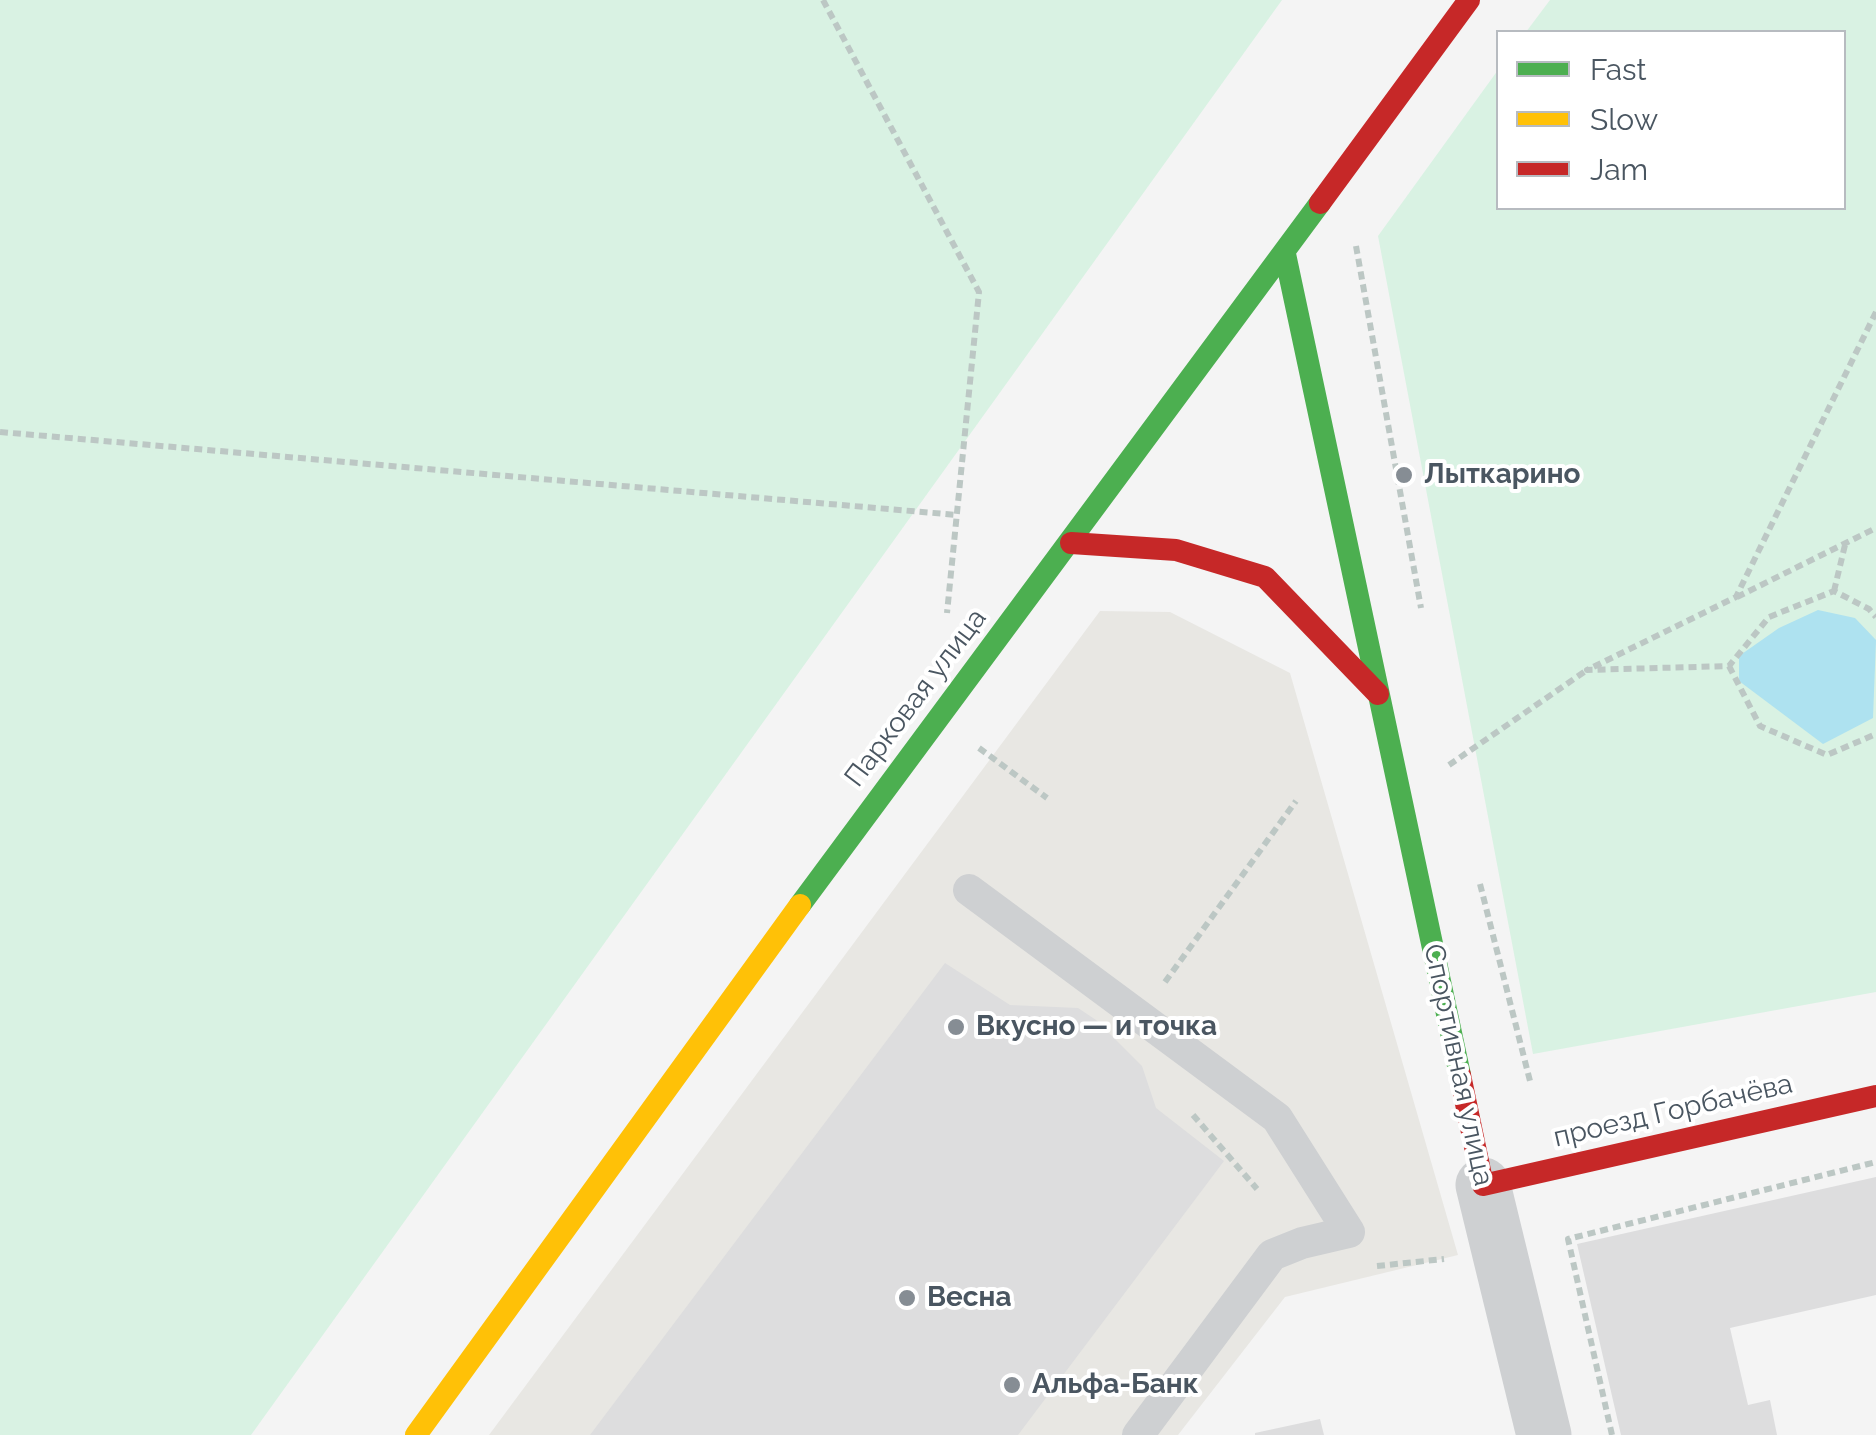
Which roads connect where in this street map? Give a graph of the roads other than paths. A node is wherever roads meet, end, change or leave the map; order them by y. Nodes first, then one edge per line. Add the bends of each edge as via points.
1 (1469, 0) edge
2 (1285, 254) junction
3 (1070, 544) junction
4 (1378, 694) junction
5 (969, 890) dead end
6 (1876, 1096) edge
7 (1483, 1185) junction
8 (416, 1435) edge
9 (1138, 1435) edge
10 (1544, 1435) edge

1 - 2 main road, Парковая улица
2 - 3 main road, Парковая улица
2 - 4 main road, Спортивная улица
3 - 4 main road via 1176,550 1265,577
3 - 8 main road, Парковая улица via 936,717
4 - 7 main road, Спортивная улица
5 - 9 lane via 1278,1118 1349,1232 1272,1255
6 - 7 main road, проезд Горбачёва
7 - 10 street, Спортивная улица

